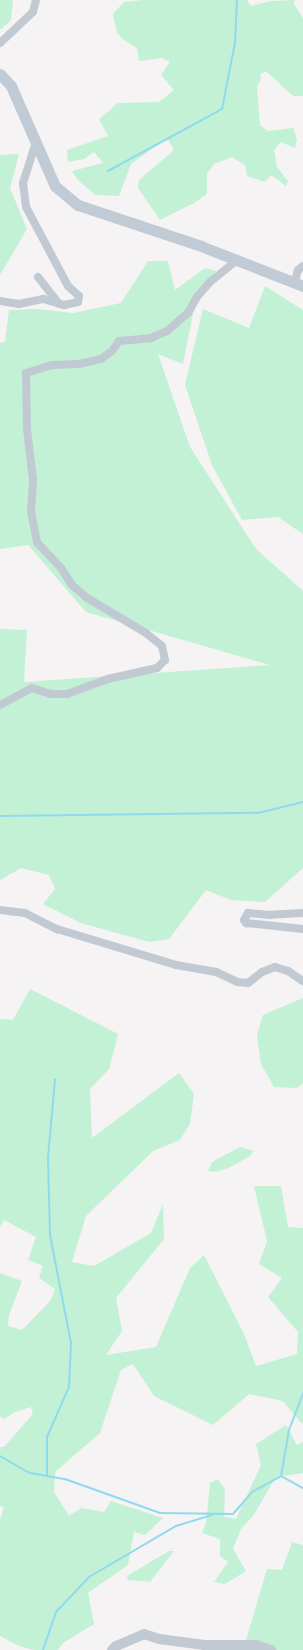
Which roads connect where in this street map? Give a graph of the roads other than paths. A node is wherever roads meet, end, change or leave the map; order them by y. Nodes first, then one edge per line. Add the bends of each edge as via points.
1 (36, 0) edge
2 (0, 43) edge
3 (0, 74) edge
4 (36, 142) junction
5 (237, 260) junction
6 (303, 266) edge
7 (38, 277) dead end
8 (299, 283) edge
9 (0, 301) edge
10 (58, 304) junction
11 (0, 705) edge
12 (0, 910) edge
13 (303, 913) edge
14 (303, 930) edge
15 (303, 981) edge
16 (267, 1649) edge
17 (112, 1650) edge

1 - 2 street via 33,12
3 - 4 main road via 11,86
4 - 5 main road via 55,186 78,205
4 - 10 street via 23,183 26,207 68,286 79,296 78,302 73,304
5 - 8 main road
5 - 11 street via 210,282 188,313 167,331 151,338 119,340 112,351 101,358 79,364 52,365 26,373 27,429 32,480 31,511 37,542 61,568 72,585 87,598 162,646 165,660 156,668 108,679 67,694 50,694 32,688
6 - 8 street via 298,270
7 - 10 street
9 - 10 street via 19,304 43,299
12 - 15 street via 25,913 57,929 176,966 216,972 237,982 248,983 262,972 275,967 288,971
13 - 14 street via 270,916 248,913 244,920 246,923
16 - 17 street via 256,1645 205,1645 159,1639 144,1634

